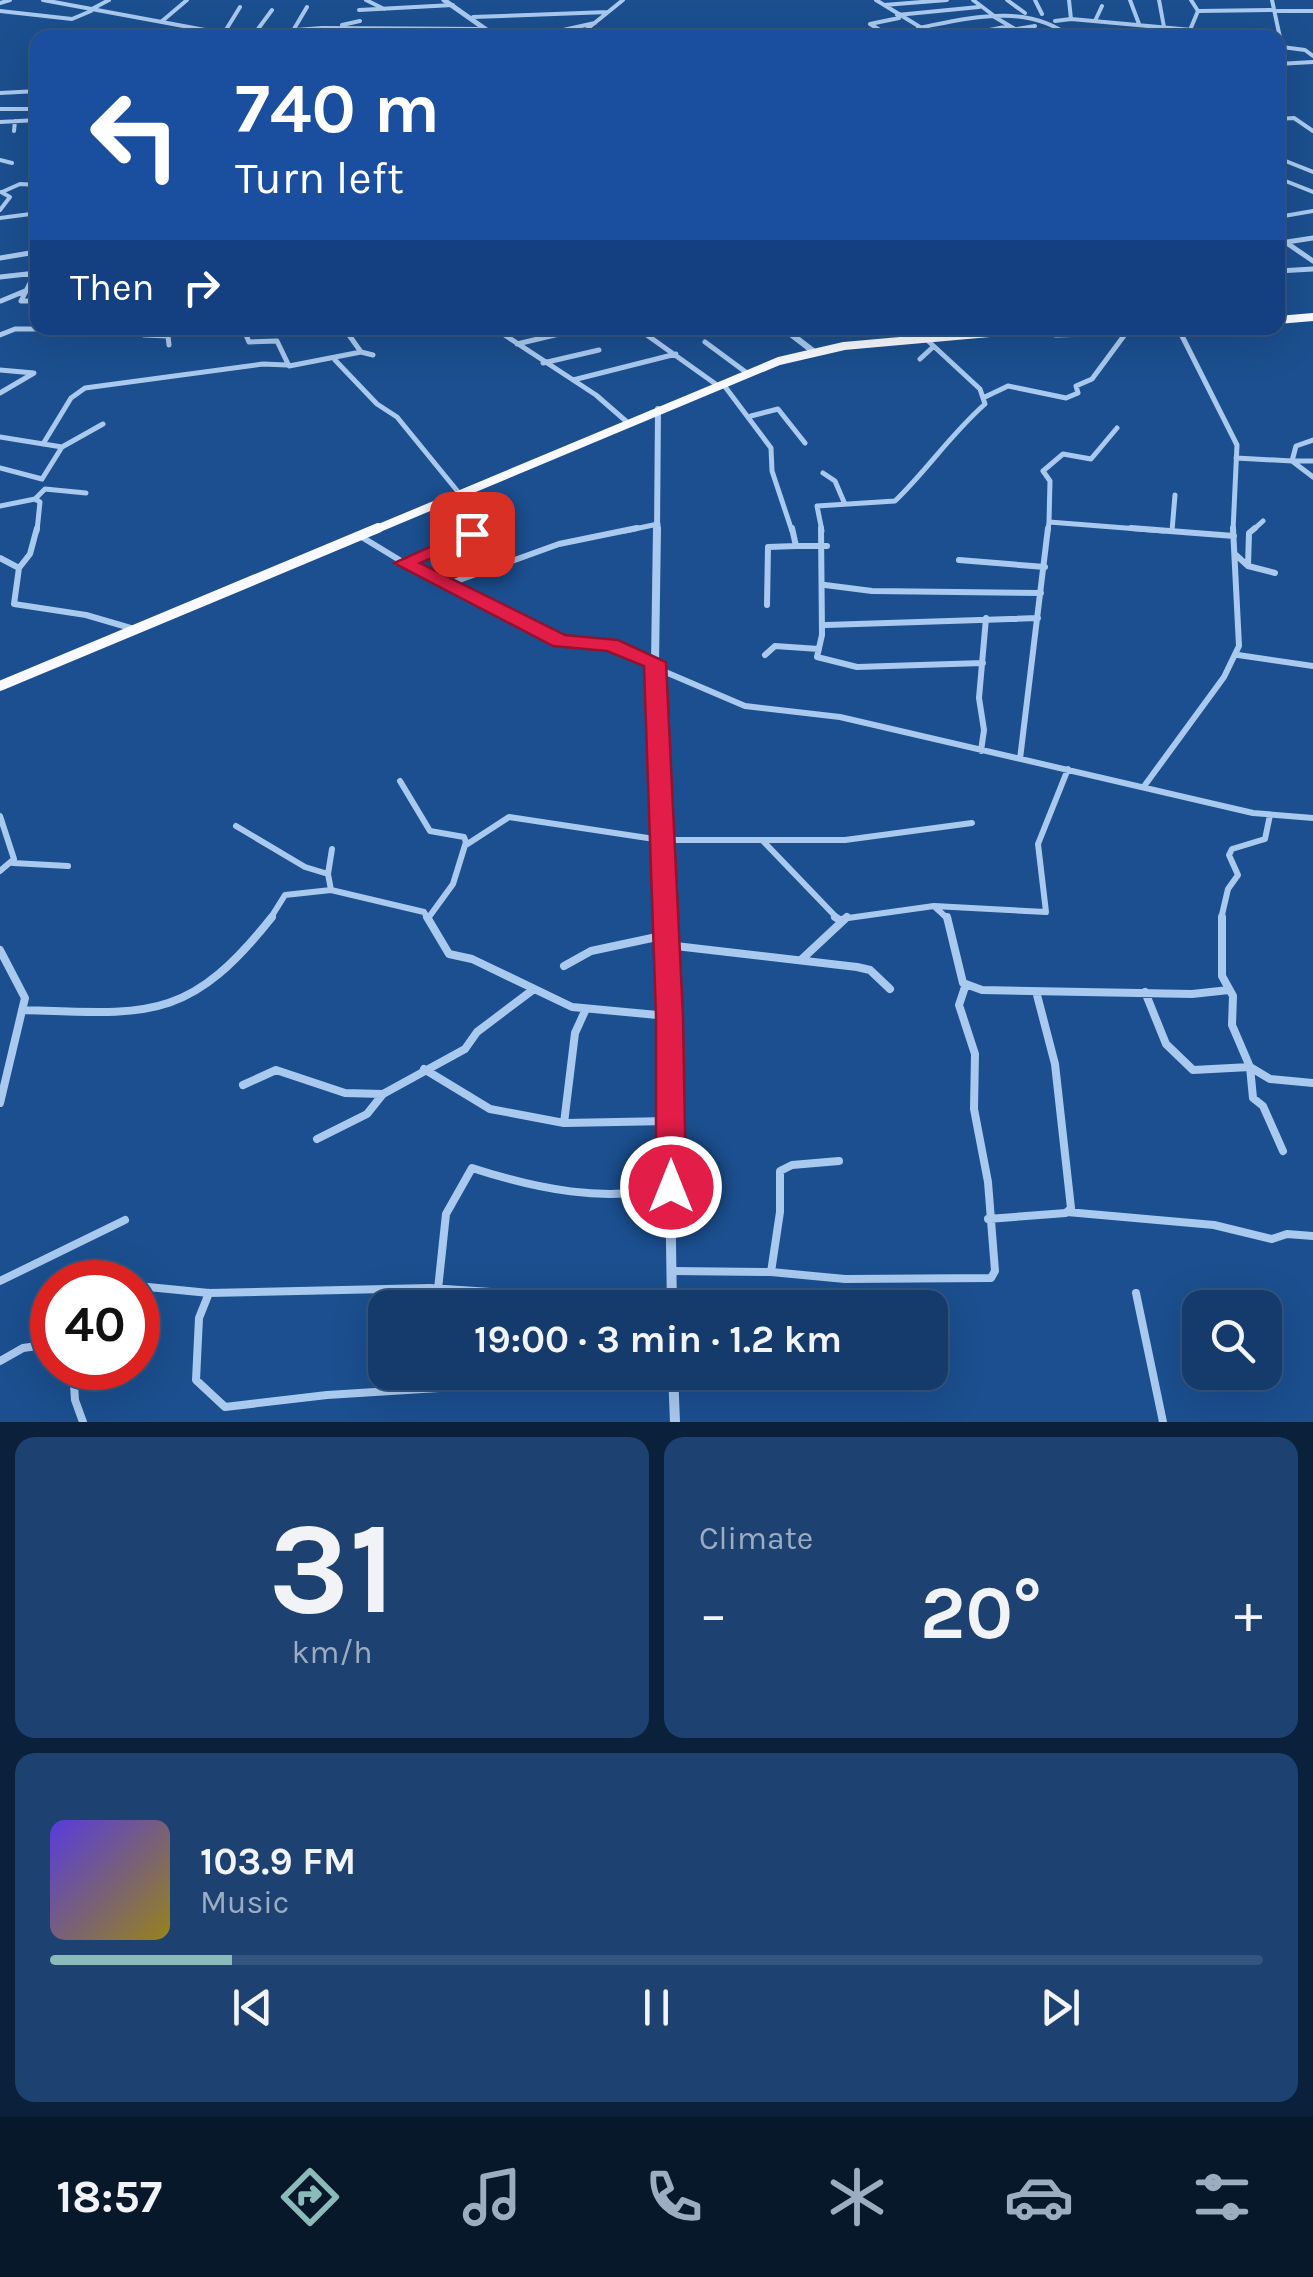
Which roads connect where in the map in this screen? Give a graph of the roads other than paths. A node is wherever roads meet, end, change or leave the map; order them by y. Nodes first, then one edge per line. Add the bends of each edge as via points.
1 (10, 0) edge
2 (44, 0) edge
3 (109, 0) edge
4 (186, 0) edge
5 (366, 0) edge
6 (444, 0) edge
7 (623, 0) edge
8 (876, 0) edge
9 (947, 0) edge
10 (973, 0) edge
11 (1007, 0) edge
12 (1035, 0) edge
13 (1069, 0) edge
14 (1130, 0) edge
15 (1159, 0) edge
16 (1190, 0) edge
17 (1272, 0) edge
18 (911, 1) edge
19 (0, 3) edge
20 (454, 4) junction
21 (1307, 4) dead end
22 (882, 5) junction
23 (1102, 6) dead end
24 (240, 7) dead end
25 (307, 7) dead end
26 (979, 7) junction
27 (95, 9) junction
28 (272, 10) dead end
29 (358, 10) dead end
30 (385, 10) junction
31 (1276, 10) junction
32 (0, 11) edge
33 (1198, 11) junction
34 (1311, 11) edge
35 (608, 12) junction
36 (519, 13) junction
37 (1026, 14) junction
38 (1042, 14) junction
39 (473, 16) junction
40 (899, 16) junction
41 (994, 16) junction
42 (1071, 19) junction
43 (394, 20) dead end
44 (523, 20) dead end
45 (1095, 20) junction
46 (360, 21) dead end
47 (160, 22) junction
48 (438, 22) dead end
49 (596, 22) junction
50 (1054, 22) junction
51 (1140, 24) junction
52 (1010, 26) junction
53 (1035, 26) dead end
54 (1164, 26) junction
55 (338, 28) junction
56 (918, 28) junction
57 (295, 29) junction
58 (347, 29) joint
59 (490, 29) joint
60 (201, 30) edge
61 (229, 30) edge
62 (259, 30) edge
63 (287, 30) edge
64 (366, 30) edge
65 (387, 30) edge
66 (422, 30) edge
67 (436, 30) junction
68 (562, 30) edge
69 (586, 30) edge
70 (880, 30) edge
71 (922, 30) edge
72 (989, 30) edge
73 (1016, 30) joint
74 (1064, 30) edge
75 (1190, 30) joint
76 (1279, 30) edge
77 (1285, 48) edge
78 (1313, 59) edge
79 (1285, 63) edge
80 (30, 91) edge
81 (0, 93) edge
82 (0, 109) edge
83 (30, 110) edge
84 (1285, 119) edge
85 (30, 120) edge
86 (16, 121) junction
87 (0, 122) edge
88 (14, 131) dead end
89 (1313, 132) edge
90 (0, 160) edge
91 (1285, 161) edge
92 (12, 162) dead end
93 (1313, 172) edge
94 (1285, 181) edge
95 (30, 185) edge
96 (1, 192) edge
97 (1313, 192) edge
98 (1285, 211) edge
99 (1313, 211) edge
100 (30, 214) edge
101 (1290, 214) junction
102 (1285, 215) edge
103 (0, 216) edge
104 (1313, 238) edge
105 (1286, 242) joint
106 (30, 253) edge
107 (0, 258) edge
108 (1313, 261) edge
109 (1313, 269) edge
110 (1285, 271) edge
111 (30, 274) edge
112 (0, 278) edge
113 (30, 284) edge
114 (26, 291) junction
115 (1, 301) edge
116 (30, 301) edge
117 (1313, 317) edge
118 (1285, 319) edge
119 (30, 329) edge
120 (0, 335) edge
121 (144, 335) edge
122 (246, 335) edge
123 (349, 335) edge
124 (504, 335) edge
125 (554, 335) edge
126 (648, 335) edge
127 (792, 335) edge
128 (919, 335) edge
129 (952, 335) edge
130 (1125, 335) edge
131 (1181, 335) edge
132 (924, 338) junction
133 (705, 342) dead end
134 (169, 344) dead end
135 (516, 344) junction
136 (934, 347) junction
137 (599, 350) dead end
138 (813, 351) junction
139 (362, 352) junction
140 (676, 354) junction
141 (373, 355) dead end
142 (920, 359) dead end
143 (335, 360) junction
144 (543, 363) junction
145 (287, 366) junction
146 (0, 370) edge
147 (747, 373) junction
148 (572, 380) junction
149 (719, 384) junction
150 (0, 393) edge
151 (985, 397) junction
152 (658, 409) junction
153 (751, 416) junction
154 (627, 422) junction
155 (102, 424) dead end
156 (1118, 428) dead end
157 (0, 437) edge
158 (1313, 440) edge
159 (44, 444) junction
160 (805, 444) dead end
161 (62, 446) junction
162 (1236, 458) junction
163 (1292, 461) junction
164 (1313, 461) edge
165 (0, 468) edge
166 (823, 474) dead end
167 (1313, 476) edge
168 (42, 479) junction
169 (46, 489) junction
170 (86, 492) dead end
171 (459, 493) junction
172 (1175, 495) dead end
173 (35, 499) junction
174 (844, 502) junction
175 (0, 506) edge
176 (1263, 521) dead end
177 (1049, 522) junction
178 (658, 524) junction
179 (1172, 532) junction
180 (472, 534) dead end
181 (360, 535) junction
182 (1234, 536) junction
183 (796, 546) junction
184 (827, 546) junction
185 (1235, 554) junction
186 (0, 558) edge
187 (959, 560) dead end
188 (404, 563) junction
189 (1248, 566) junction
190 (1045, 567) junction
191 (19, 568) junction
192 (1275, 573) dead end
193 (447, 584) junction
194 (825, 586) junction
195 (1041, 594) junction
196 (767, 604) dead end
197 (986, 618) junction
198 (1038, 618) junction
199 (826, 625) junction
200 (138, 630) junction
201 (817, 651) junction
202 (1238, 654) junction
203 (766, 655) dead end
204 (983, 663) junction
205 (656, 665) junction
206 (1313, 666) edge
207 (0, 686) edge
208 (981, 751) junction
209 (1020, 759) junction
210 (1068, 769) junction
211 (400, 781) dead end
212 (1145, 785) junction
213 (1270, 815) junction
214 (0, 816) edge
215 (1313, 818) edge
216 (972, 823) dead end
217 (236, 826) dead end
218 (661, 840) junction
219 (762, 840) junction
220 (466, 844) junction
221 (332, 849) dead end
222 (13, 863) junction
223 (68, 866) dead end
224 (0, 871) edge
225 (328, 874) junction
226 (331, 890) junction
227 (934, 906) junction
228 (428, 918) junction
229 (838, 919) junction
230 (666, 940) junction
231 (0, 950) edge
232 (802, 959) junction
233 (564, 966) dead end
234 (966, 984) junction
235 (534, 988) junction
236 (890, 989) dead end
237 (1230, 990) junction
238 (1144, 992) junction
239 (1036, 994) junction
240 (22, 1010) junction
241 (591, 1010) junction
242 (670, 1016) junction
243 (1250, 1067) junction
244 (424, 1069) junction
245 (1313, 1083) edge
246 (243, 1085) dead end
247 (383, 1094) junction
248 (0, 1103) edge
249 (670, 1120) junction
250 (564, 1123) junction
251 (318, 1139) dead end
252 (1283, 1152) dead end
253 (839, 1161) dead end
254 (671, 1187) junction
255 (1066, 1212) junction
256 (988, 1219) junction
257 (125, 1220) dead end
258 (1313, 1236) edge
259 (671, 1271) junction
260 (771, 1272) junction
261 (0, 1281) edge
262 (160, 1288) edge
263 (438, 1289) junction
264 (456, 1290) edge
265 (671, 1290) edge
266 (209, 1293) junction
267 (1136, 1293) dead end
268 (30, 1347) edge
269 (0, 1361) edge
270 (74, 1390) edge
271 (397, 1390) edge
272 (674, 1390) edge
273 (83, 1422) edge
274 (675, 1422) edge
275 (1163, 1422) edge

1 - 19 street
2 - 27 street
3 - 27 street
4 - 47 street
5 - 30 street
6 - 20 street
7 - 35 street
8 - 22 street
9 - 18 street
10 - 26 street
11 - 37 street
12 - 38 street
13 - 42 street
14 - 51 street
15 - 54 street
16 - 33 street
17 - 31 street
18 - 22 street
20 - 30 street
20 - 39 street
21 - 34 street
22 - 40 street
23 - 45 street
24 - 61 street
25 - 57 street
26 - 40 street
26 - 41 street
27 - 32 street via 74,19
27 - 47 street
28 - 62 street
29 - 30 street
31 - 33 street
31 - 34 street
31 - 76 street
33 - 75 street
35 - 36 street
35 - 49 street
36 - 39 street
36 - 44 street
37 - 38 street
37 - 41 street
38 - 50 street
39 - 59 street
40 - 56 street
40 - 70 street via 870,24
41 - 52 street
41 - 56 street
42 - 45 street
42 - 50 street
43 - 65 street
45 - 51 street
46 - 55 street
47 - 60 street
48 - 67 street
49 - 68 street
49 - 69 street
50 - 74 street
51 - 54 street
52 - 72 street
52 - 73 street
53 - 73 street
54 - 75 street
55 - 57 street
55 - 58 street
56 - 71 street
57 - 63 street
58 - 64 street
59 - 67 street
66 - 67 street
77 - 78 street via 1309,51
78 - 79 street
80 - 81 street
82 - 83 street
84 - 89 street
85 - 86 street
86 - 87 street
86 - 88 street
90 - 92 street
91 - 93 street
94 - 97 street
95 - 96 street
96 - 103 street via 10,197
98 - 101 street
99 - 101 street
100 - 103 street
101 - 102 street
104 - 105 street
105 - 108 street
106 - 107 street
109 - 110 street
111 - 112 street
113 - 114 street
114 - 115 street
114 - 116 street via 21,301
117 - 118 highway
119 - 120 street
121 - 134 street via 168,336
122 - 145 street via 249,342 277,341
123 - 139 street
124 - 135 street
125 - 135 street
126 - 140 street
127 - 138 street
128 - 132 street
129 - 132 highway
130 - 151 street via 1092,379 1076,386 1078,393 1066,398 1008,386
131 - 162 street via 1235,438
132 - 136 street
132 - 138 highway
133 - 147 street
135 - 144 street
136 - 142 street
136 - 151 street
137 - 144 street
138 - 147 highway
139 - 141 street
139 - 143 street
140 - 148 street
140 - 149 street
143 - 145 street
143 - 171 street via 398,417
144 - 148 street
145 - 159 street via 85,388 71,398
146 - 150 street via 34,373
147 - 149 highway
148 - 154 street
149 - 152 highway
149 - 153 street
151 - 174 street via 905,494 886,504
152 - 154 highway
152 - 178 street
153 - 160 street via 778,409
153 - 183 street via 771,448
154 - 171 highway
155 - 161 street
156 - 177 street via 1091,459 1063,454 1043,471 1050,481
157 - 159 street
158 - 163 street via 1296,446
159 - 161 street
161 - 168 street
162 - 163 street
162 - 182 street
163 - 164 street
163 - 167 street
165 - 168 street
166 - 174 street
168 - 169 street
169 - 170 street
169 - 173 street
171 - 181 highway
172 - 179 street
173 - 175 street
173 - 191 street via 40,502 32,558
174 - 184 street via 817,506
176 - 189 street via 1249,533
177 - 179 street
177 - 190 street
178 - 193 street via 560,544
178 - 205 street
179 - 182 street
180 - 188 street
181 - 188 street
181 - 200 highway
182 - 185 street
183 - 184 street
183 - 196 street via 768,547
184 - 194 street
185 - 189 street
185 - 202 street
186 - 191 street
187 - 190 street
188 - 193 street
189 - 192 street
190 - 195 street
191 - 200 street via 14,604
193 - 205 street via 560,641 610,645
194 - 195 street
194 - 199 street
195 - 198 street
197 - 198 street
197 - 199 street via 896,628
197 - 204 street
198 - 209 street
199 - 201 street
200 - 207 highway
201 - 203 street via 774,646
201 - 204 street via 821,660 856,666
202 - 206 street
202 - 212 street
204 - 208 street
205 - 208 street via 746,706 840,717
205 - 218 street
208 - 209 street
209 - 210 street
210 - 212 street
210 - 227 street via 1038,844 1046,912
211 - 220 street via 430,831 464,837
212 - 213 street
213 - 215 street
213 - 237 street via 1265,838 1232,848 1230,855 1238,875 1228,889 1221,943 1222,976
214 - 222 street
216 - 219 street via 846,840
217 - 225 street
218 - 219 street
218 - 220 street via 509,817
218 - 230 street
219 - 229 street
220 - 228 street via 453,884
221 - 225 street
222 - 223 street
222 - 224 street
225 - 226 street
226 - 228 street via 375,897
226 - 240 street via 287,894 223,974 192,996 118,1018
227 - 229 street
227 - 234 street via 948,917
228 - 235 street via 449,954
229 - 232 street
230 - 232 street
230 - 233 street via 591,950
230 - 242 street
231 - 240 street via 22,985
232 - 236 street via 870,970
234 - 239 street
234 - 256 street via 960,1004 974,1054
235 - 241 street
235 - 244 street via 476,1032 465,1049
237 - 238 street
237 - 243 street via 1232,1025
238 - 239 street
238 - 243 street via 1166,1044 1183,1065
239 - 255 street via 1054,1056 1072,1184
240 - 248 street
241 - 242 street
241 - 250 street via 578,1020
242 - 249 street
243 - 245 street via 1270,1080
243 - 252 street via 1253,1098
244 - 247 street
244 - 250 street via 490,1109
246 - 247 street via 274,1068 352,1096
247 - 251 street via 367,1114
249 - 250 street
249 - 254 street
253 - 260 street via 780,1171
254 - 259 street
254 - 263 street via 630,1197 572,1192 472,1168 448,1202 439,1233
255 - 256 street
255 - 258 street via 1214,1225 1272,1239
256 - 260 street via 995,1270 984,1281
257 - 261 street
259 - 260 street
259 - 265 street
262 - 266 street
263 - 264 street
263 - 266 street
266 - 271 street via 199,1318 196,1380 225,1407
267 - 275 street
268 - 269 street
270 - 273 street
272 - 274 street

